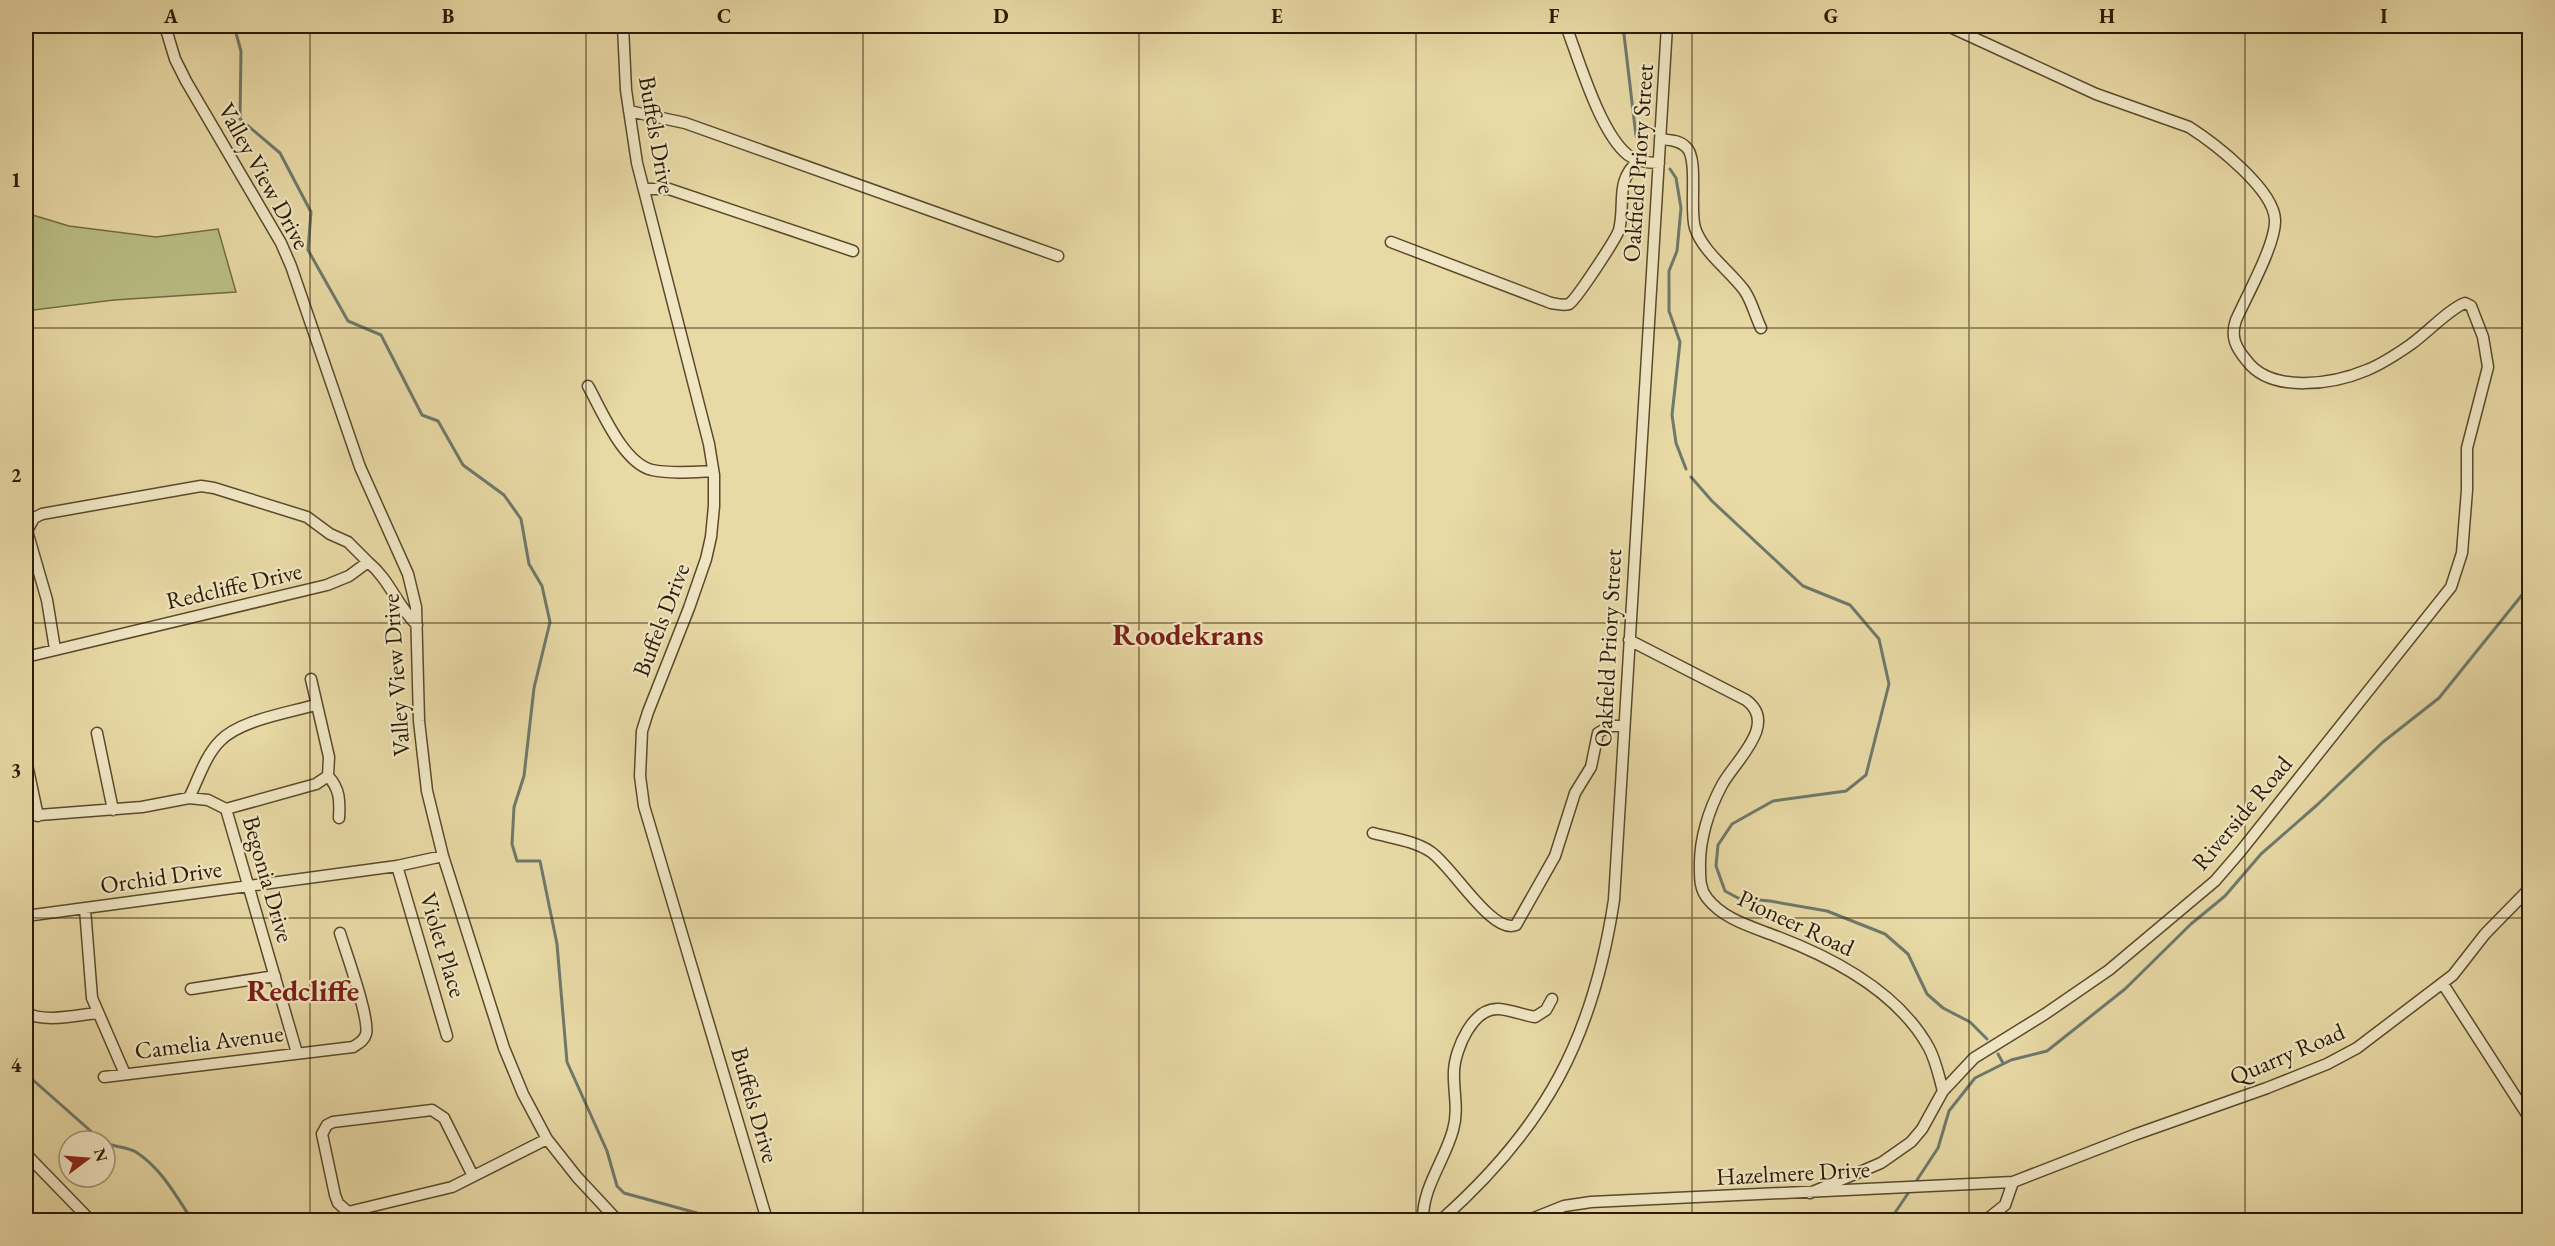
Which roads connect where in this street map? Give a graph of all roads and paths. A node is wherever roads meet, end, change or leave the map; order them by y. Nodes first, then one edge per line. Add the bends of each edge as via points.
1 (165, 26) edge
2 (623, 26) edge
3 (1566, 26) edge
4 (1667, 26) edge
5 (1948, 26) edge
6 (628, 111) junction
7 (1660, 139) junction
8 (1639, 160) junction
9 (1659, 163) junction
10 (644, 189) junction
11 (1390, 242) dead end
12 (853, 251) dead end
13 (1058, 256) dead end
14 (1761, 328) dead end
15 (588, 386) dead end
16 (713, 471) junction
17 (27, 522) edge
18 (368, 562) junction
19 (417, 625) junction
20 (1629, 640) junction
21 (55, 649) junction
22 (26, 657) edge
23 (310, 679) dead end
24 (315, 705) junction
25 (1624, 726) junction
26 (97, 733) dead end
27 (26, 760) edge
28 (328, 776) junction
29 (189, 798) junction
30 (226, 809) junction
31 (114, 810) junction
32 (26, 816) edge
33 (38, 816) junction
34 (339, 818) dead end
35 (1373, 833) dead end
36 (443, 855) junction
37 (398, 866) junction
38 (250, 887) junction
39 (2529, 888) edge
40 (85, 909) junction
41 (26, 916) edge
42 (340, 933) dead end
43 (275, 976) junction
44 (2443, 984) junction
45 (191, 988) dead end
46 (1552, 999) dead end
47 (26, 1012) edge
48 (98, 1012) junction
49 (447, 1036) dead end
50 (297, 1053) junction
51 (125, 1074) junction
52 (104, 1077) dead end
53 (1942, 1091) junction
54 (2529, 1119) edge
55 (547, 1139) junction
56 (26, 1154) edge
57 (474, 1176) junction
58 (2013, 1182) junction
59 (1810, 1193) junction
60 (90, 1221) edge
61 (618, 1221) edge
62 (767, 1221) edge
63 (1423, 1221) edge
64 (1441, 1221) edge
65 (1529, 1221) edge
66 (1986, 1221) edge

1 - 19 street, Valley View Drive via 186,81 273,228 291,266 356,457 408,573
2 - 6 street, Buffels Drive
3 - 8 street via 1606,126 1618,144
4 - 7 street, Oakfield Priory Street
5 - 53 street, Riverside Road via 2096,94 2189,127 2261,187 2273,209 2274,231 2233,332 2238,351 2261,374 2301,384 2356,374 2411,344 2462,303 2468,303 2483,337 2488,367 2467,448 2462,553 2451,587 2215,881 2109,970 1974,1058
6 - 10 street, Buffels Drive
6 - 13 street via 685,123
7 - 9 street, Oakfield Priory Street
7 - 14 street via 1677,141 1689,149 1696,231 1746,292
8 - 9 street
8 - 11 street via 1625,174 1618,232 1582,289 1567,304 1551,303
9 - 20 street, Oakfield Priory Street
10 - 12 street via 669,189
10 - 16 street, Buffels Drive
15 - 16 street via 624,448 642,466 663,471
16 - 62 street, Buffels Drive via 714,506 706,559 648,712 640,776 644,806
17 - 18 street via 42,514 201,486 307,517 348,542
17 - 21 street
18 - 19 street via 384,577 406,615
18 - 21 street, Redcliffe Drive via 327,585
19 - 36 street, Valley View Drive via 422,762
20 - 25 street, Oakfield Priory Street
20 - 53 street, Pioneer Road via 1746,700 1757,712 1752,743 1722,785 1704,833 1700,881 1706,897 1732,919 1819,953 1859,977 1922,1036
21 - 22 street, Redcliffe Drive
23 - 24 street
24 - 28 street via 329,757
24 - 29 street via 229,733 210,753
25 - 35 street via 1610,726 1598,733 1591,767 1575,793 1555,856 1516,925 1504,927 1496,922 1454,872 1430,851
25 - 64 street, Oakfield Priory Street via 1614,900 1608,941 1581,1033 1559,1079 1521,1136 1479,1187
26 - 31 street
27 - 33 street
28 - 30 street via 316,784
28 - 34 street via 339,794
29 - 30 street, Begonia Drive via 208,800
29 - 31 street, Begonia Drive
30 - 38 street, Begonia Drive
31 - 33 street, Begonia Drive
32 - 33 street, Begonia Drive
36 - 37 street, Orchid Drive
36 - 55 street, Valley View Drive via 504,1048
37 - 38 street, Orchid Drive
37 - 49 street, Violet Place
38 - 40 street, Orchid Drive
38 - 43 street, Begonia Drive
39 - 44 street, Quarry Road
40 - 41 street, Orchid Drive
40 - 48 street, Camelia Avenue via 90,986
42 - 50 street, Camelia Avenue via 366,1032 353,1047
43 - 45 street
43 - 50 street, Begonia Drive
44 - 54 street
44 - 58 street, Quarry Road via 2357,1048 2327,1064
46 - 63 street via 1546,1010 1535,1017 1498,1009 1488,1011 1468,1031 1454,1070 1457,1117 1427,1195
47 - 48 street via 46,1018
48 - 51 street, Camelia Avenue
50 - 51 street, Camelia Avenue
51 - 52 street, Camelia Avenue
53 - 59 street, Riverside Road via 1922,1129 1904,1148 1881,1163
55 - 57 street
55 - 61 street, Valley View Drive
56 - 60 street
57 - 57 street via 441,1191 348,1212 335,1195 322,1134 333,1122 432,1110 444,1118
58 - 59 street, Hazelmere Drive
58 - 66 street via 2005,1205
59 - 65 street, Hazelmere Drive via 1591,1202 1564,1206

